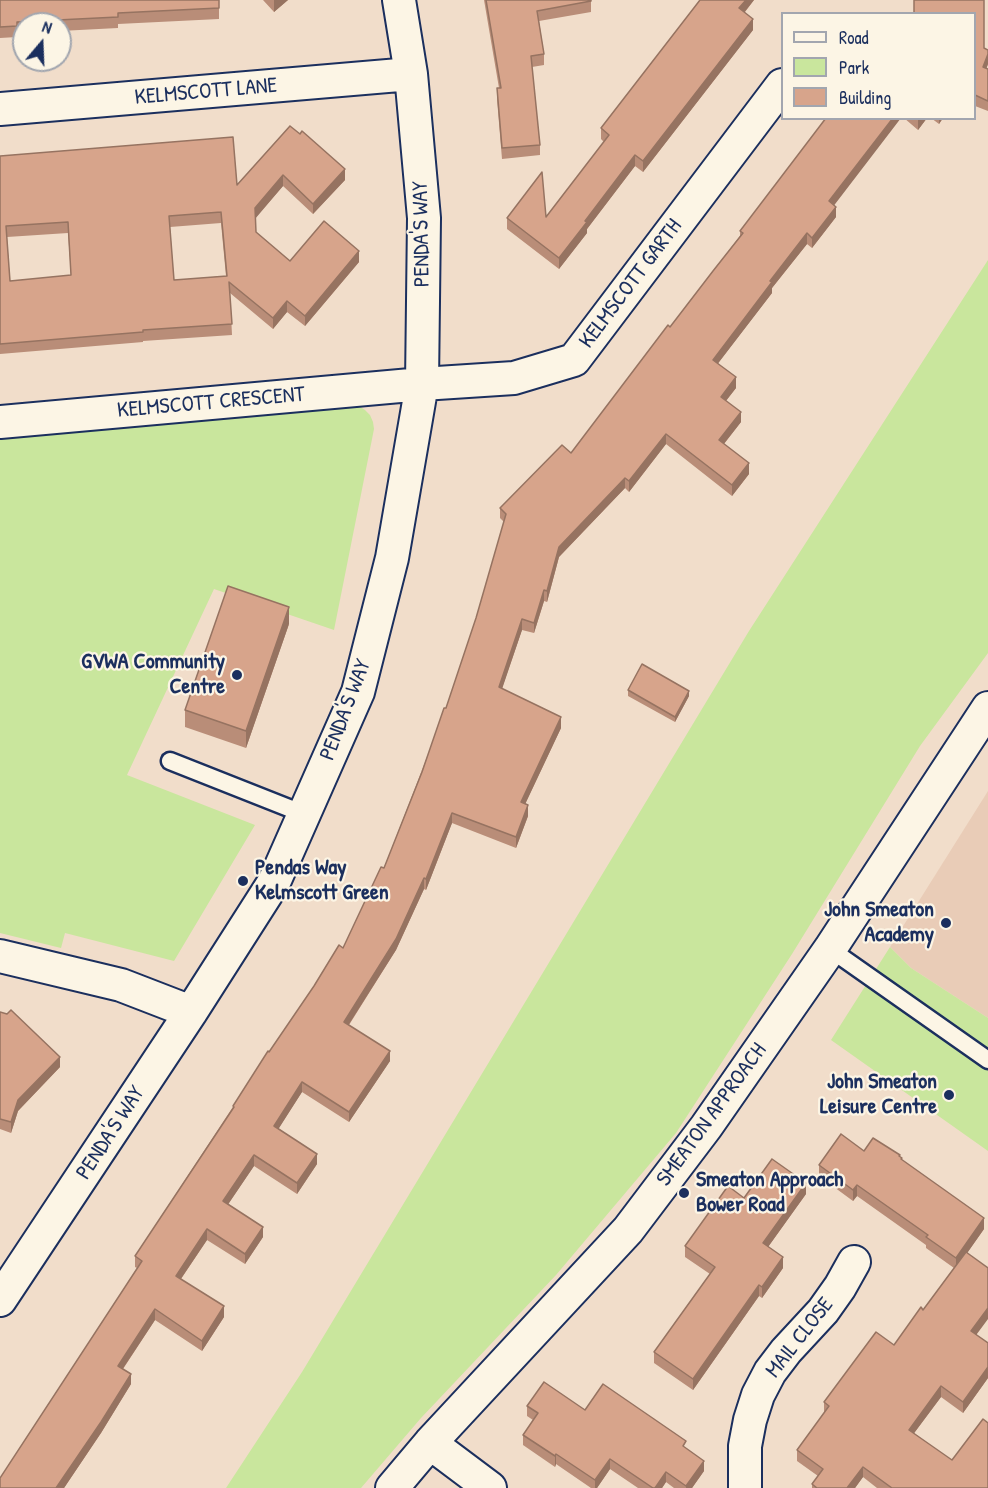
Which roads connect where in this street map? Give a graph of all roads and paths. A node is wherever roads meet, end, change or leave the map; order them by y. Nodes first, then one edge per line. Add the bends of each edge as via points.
1 (399, 0) edge
2 (411, 74) junction
3 (781, 88) edge
4 (0, 109) edge
5 (422, 384) junction
6 (0, 422) edge
7 (988, 708) edge
8 (170, 761) dead end
9 (304, 814) junction
10 (830, 949) junction
11 (0, 956) edge
12 (191, 1012) junction
13 (988, 1060) edge
14 (854, 1262) dead end
15 (0, 1300) edge
16 (430, 1443) junction
17 (392, 1488) edge
18 (490, 1488) edge
19 (744, 1488) edge

1 - 2 street, PENDA'S WAY
2 - 4 street, KELMSCOTT LANE
2 - 5 street, PENDA'S WAY via 424,218
3 - 5 street, KELMSCOTT GARTH via 574,360 514,378
5 - 6 street, KELMSCOTT CRESCENT
5 - 9 street, PENDA'S WAY via 392,558 358,692
7 - 10 street, SMEATON APPROACH
8 - 9 lane
9 - 12 street, PENDA'S WAY via 274,882
10 - 13 lane
10 - 16 street, SMEATON APPROACH via 706,1127 628,1230
11 - 12 street via 121,985
12 - 15 street, PENDA'S WAY
14 - 19 street, MAIL CLOSE via 824,1311 786,1351 758,1395 745,1446
16 - 17 street, SMEATON APPROACH
16 - 18 street

